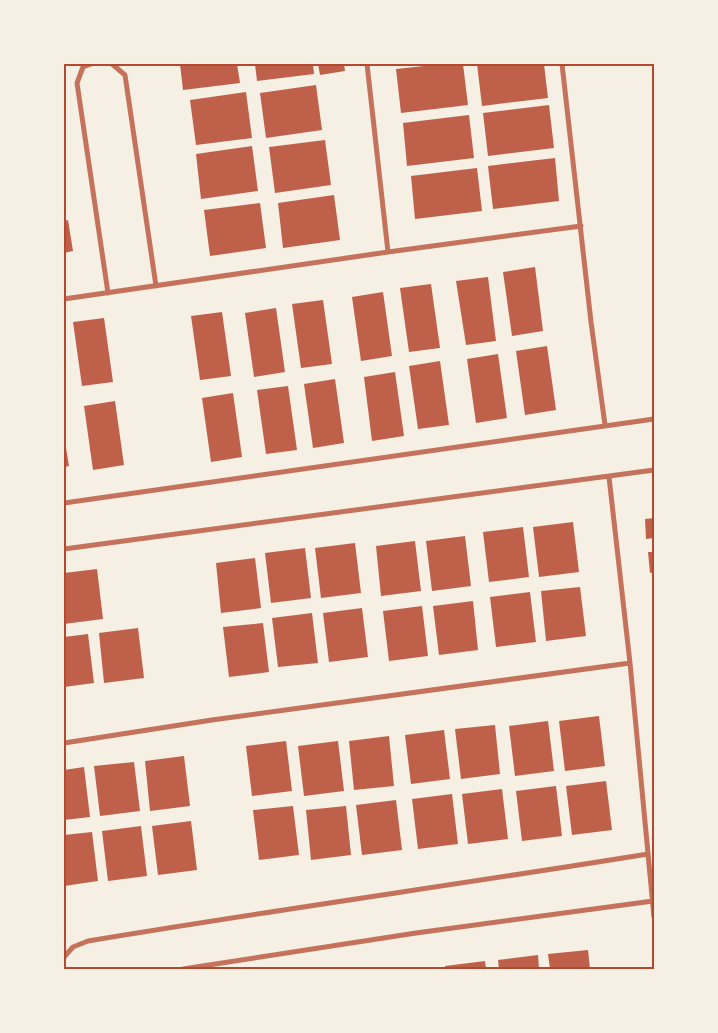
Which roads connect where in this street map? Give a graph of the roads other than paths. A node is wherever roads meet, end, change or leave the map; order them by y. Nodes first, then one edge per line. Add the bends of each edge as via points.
1 (91, 64) edge
2 (112, 64) edge
3 (367, 64) edge
4 (562, 64) edge
5 (581, 226) junction
6 (388, 252) junction
7 (156, 286) junction
8 (108, 293) junction
9 (64, 299) edge
10 (654, 419) edge
11 (605, 425) junction
12 (654, 470) edge
13 (609, 476) junction
14 (64, 503) edge
15 (64, 549) edge
16 (630, 663) junction
17 (64, 743) edge
18 (648, 854) junction
19 (653, 900) junction
20 (654, 917) edge
21 (64, 957) edge
22 (183, 969) edge

1 - 8 street via 83,67 78,83
2 - 7 street via 125,75
3 - 6 street
4 - 5 street
5 - 6 street
5 - 11 street
6 - 7 street
7 - 8 street
8 - 9 street
10 - 11 street
11 - 14 street
12 - 13 street
13 - 15 street
13 - 16 street
16 - 17 street
16 - 18 street
18 - 19 street
18 - 21 street via 88,941
19 - 20 street
19 - 22 street

